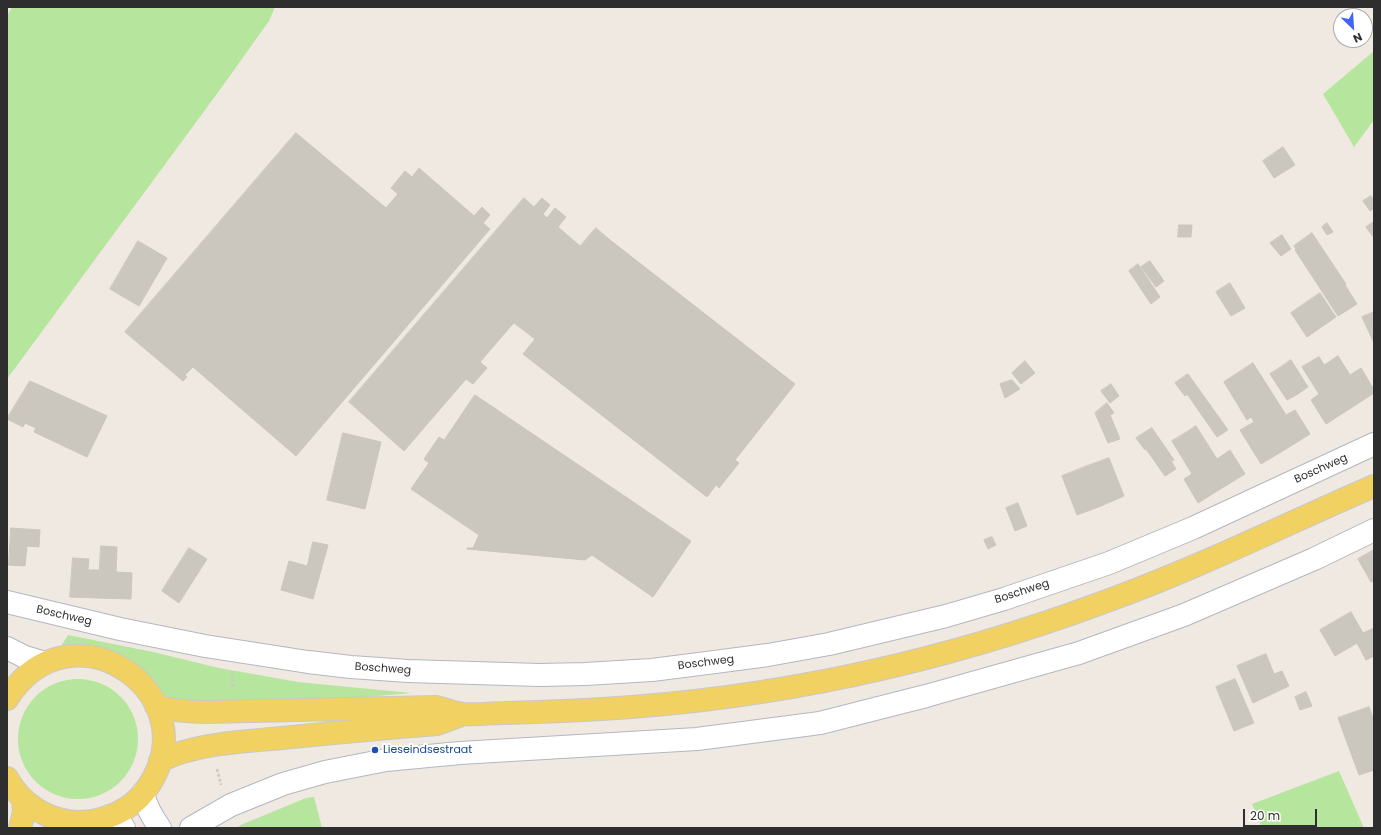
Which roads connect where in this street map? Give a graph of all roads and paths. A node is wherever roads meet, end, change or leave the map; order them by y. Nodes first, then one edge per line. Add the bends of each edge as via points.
1 (1374, 444) edge
2 (1374, 486) edge
3 (1374, 530) edge
4 (7, 602) edge
5 (7, 648) edge
6 (234, 650) junction
7 (45, 663) junction
8 (233, 691) dead end
9 (7, 699) edge
10 (156, 706) junction
11 (464, 714) junction
12 (160, 761) junction
13 (217, 762) dead end
14 (7, 778) edge
15 (143, 793) junction
16 (23, 800) junction
17 (231, 805) junction
18 (117, 822) edge
19 (72, 825) edge
20 (20, 828) edge
21 (160, 828) edge
22 (191, 828) edge

1 - 6 street, Boschweg via 1193,528 1109,563 946,616 830,644 707,664 652,670 540,675 352,667
2 - 11 main road via 1113,599 992,640 922,659 844,677 715,698 640,707
3 - 17 street via 1184,615 1079,653 820,723 697,738 386,760 303,777
4 - 6 street, Boschweg via 120,629
5 - 7 street
6 - 8 path
7 - 9 main road via 23,678
7 - 10 main road via 71,656 97,657 110,661 137,679
10 - 11 main road via 183,712 436,707
10 - 12 main road via 163,733
11 - 12 main road via 437,724 183,751
12 - 15 main road
13 - 17 path via 218,777
14 - 16 main road
15 - 18 main road via 128,806
15 - 21 street via 145,803
16 - 19 main road via 34,808
16 - 20 main road via 24,812
17 - 22 street
18 - 19 main road

